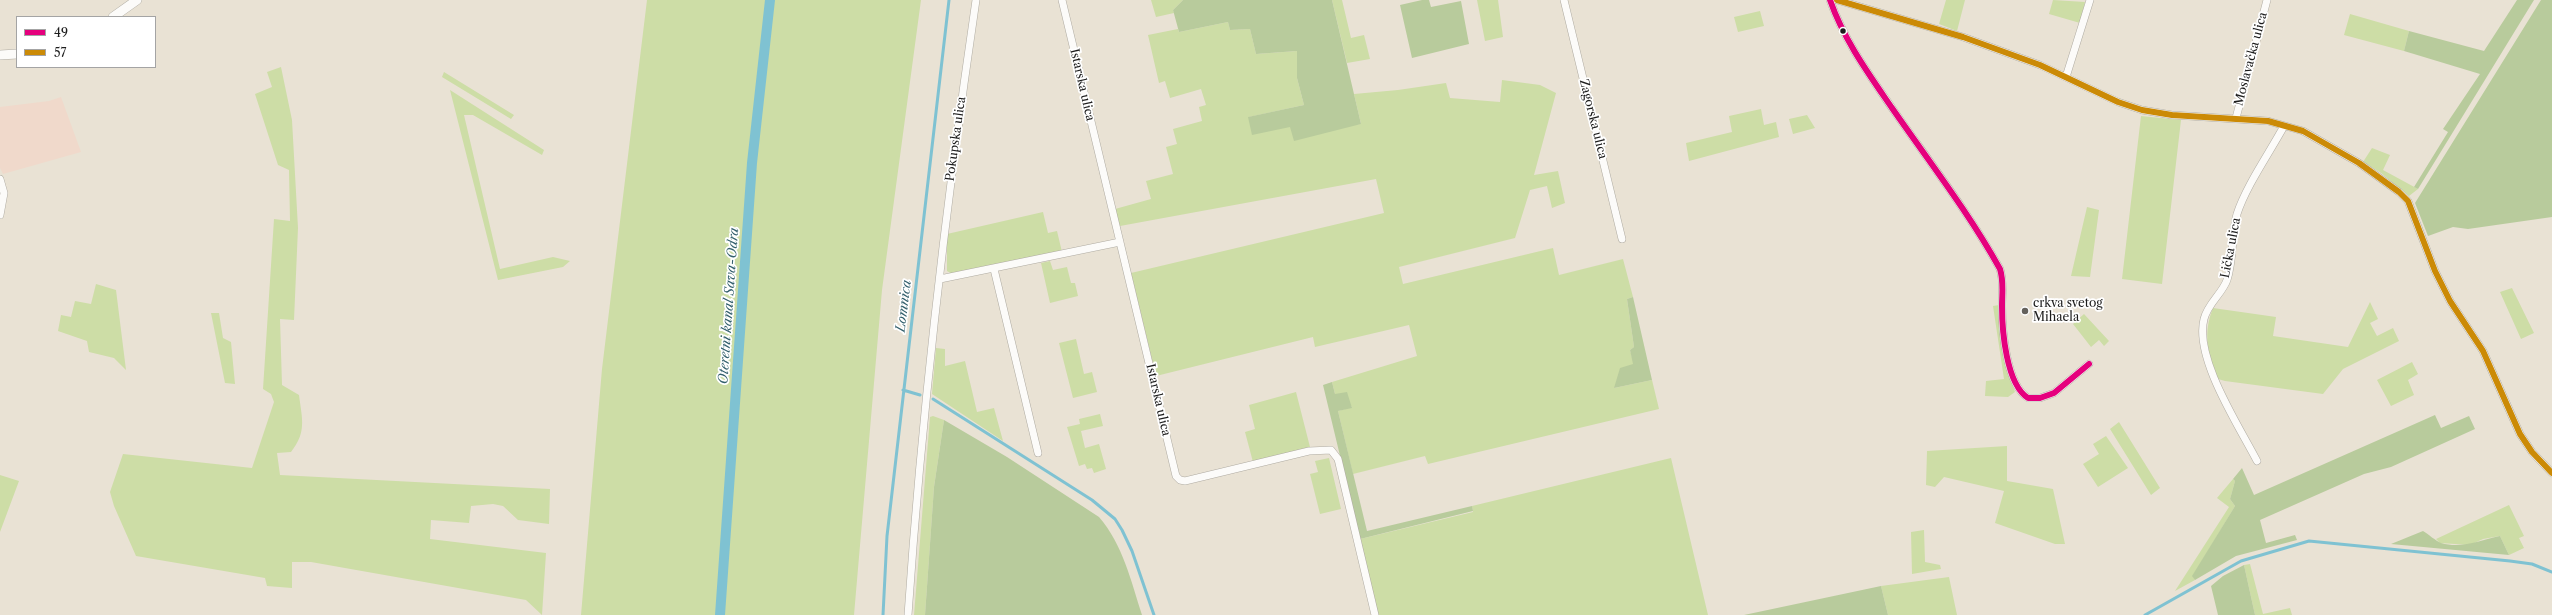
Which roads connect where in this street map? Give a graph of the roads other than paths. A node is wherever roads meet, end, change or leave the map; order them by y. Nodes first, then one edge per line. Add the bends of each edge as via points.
1 (137, 0) edge
2 (976, 0) edge
3 (1062, 0) edge
4 (1564, 0) edge
5 (1830, 0) edge
6 (1838, 0) edge
7 (2090, 0) edge
8 (2267, 0) edge
9 (114, 16) edge
10 (16, 54) edge
11 (0, 55) edge
12 (2066, 77) junction
13 (2236, 118) junction
14 (2284, 126) junction
15 (0, 179) edge
16 (0, 215) edge
17 (1622, 239) dead end
18 (1120, 242) junction
19 (994, 269) junction
20 (940, 279) junction
21 (2089, 364) dead end
22 (1038, 453) dead end
23 (2256, 461) dead end
24 (2552, 473) edge
25 (908, 615) edge
26 (1375, 615) edge

1 - 9 street
2 - 20 street, Pokupska ulica via 955,142
3 - 18 street, Istarska ulica
4 - 17 street, Zagorska ulica
5 - 21 street via 1837,19 1863,67 1942,180 2000,270 2003,284 2002,321 2015,385 2019,391 2028,398 2048,397
6 - 12 street via 1963,37
7 - 12 street
8 - 13 street, Moslavačka ulica
10 - 11 street
12 - 13 street via 2118,102 2142,110 2172,115
13 - 14 street via 2268,121
14 - 23 street, Lička ulica via 2241,201 2234,227 2227,280 2207,311 2203,327 2204,349 2210,367
14 - 24 street via 2303,131 2353,159 2408,201 2435,271 2450,301 2483,351 2520,434 2532,452
15 - 16 street via 4,193
18 - 19 street
18 - 26 street, Istarska ulica via 1176,476 1185,481 1309,451 1331,450 1338,460
19 - 20 street
19 - 22 street
20 - 25 street, Pokupska ulica

